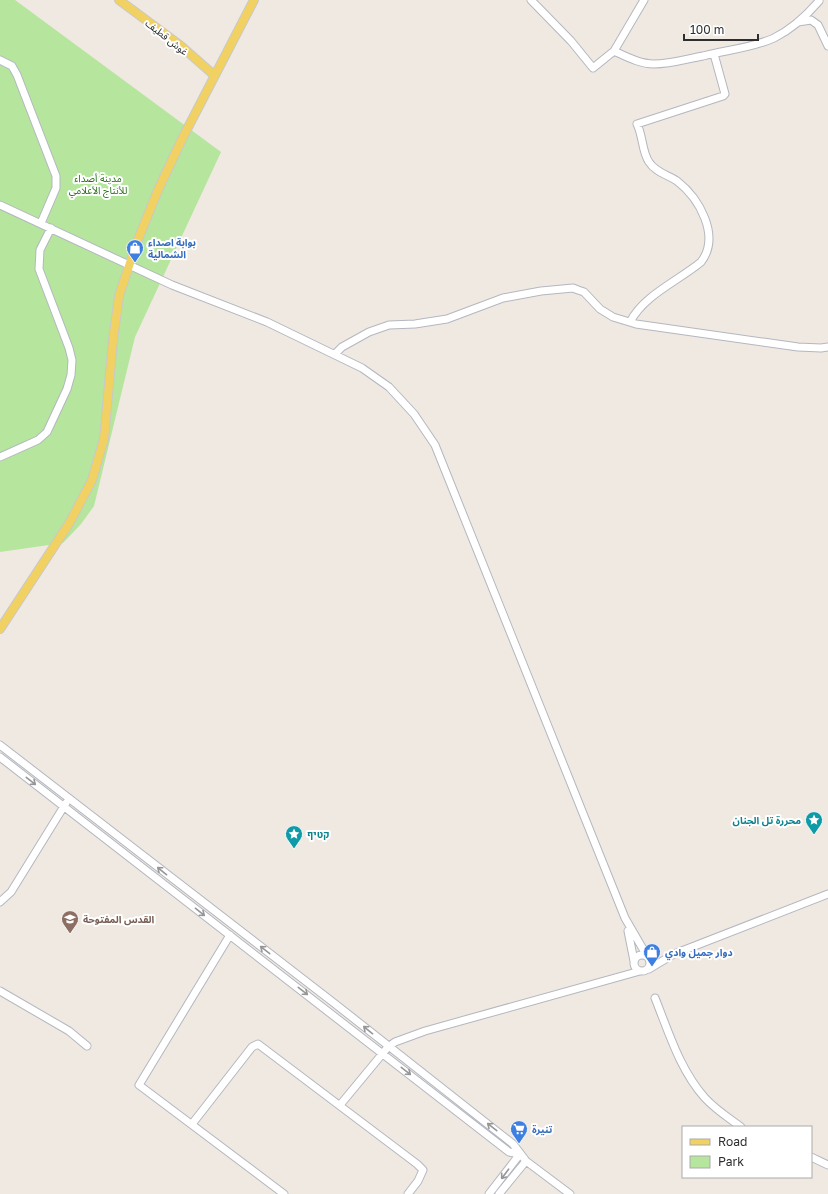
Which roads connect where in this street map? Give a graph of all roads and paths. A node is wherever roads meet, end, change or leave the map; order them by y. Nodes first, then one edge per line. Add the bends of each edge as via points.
1 (119, 0) edge
2 (254, 0) edge
3 (531, 0) edge
4 (644, 0) edge
5 (818, 0) edge
6 (795, 23) junction
7 (828, 46) edge
8 (614, 50) junction
9 (714, 54) junction
10 (0, 60) edge
11 (214, 75) junction
12 (0, 205) edge
13 (41, 223) junction
14 (50, 228) junction
15 (130, 264) junction
16 (630, 322) junction
17 (828, 347) edge
18 (335, 354) junction
19 (0, 456) edge
20 (0, 629) edge
21 (0, 746) edge
22 (0, 757) edge
23 (68, 798) junction
24 (63, 806) junction
25 (828, 894) edge
26 (0, 902) edge
27 (625, 918) junction
28 (230, 935) junction
29 (674, 954) junction
30 (647, 956) junction
31 (634, 963) junction
32 (649, 969) junction
33 (640, 972) junction
34 (631, 974) junction
35 (0, 991) edge
36 (655, 998) dead end
37 (87, 1046) dead end
38 (388, 1046) junction
39 (383, 1054) junction
40 (340, 1105) junction
41 (192, 1124) junction
42 (740, 1126) edge
43 (520, 1154) junction
44 (812, 1157) edge
45 (526, 1161) junction
46 (828, 1165) edge
47 (284, 1194) edge
48 (408, 1194) edge
49 (489, 1194) edge
50 (500, 1194) edge
51 (570, 1194) edge

1 - 11 main road, غوش قطيف via 181,46
2 - 11 main road
3 - 8 street via 593,68
4 - 8 street
5 - 6 street
6 - 7 street via 811,20 818,25
6 - 9 street via 772,38
8 - 9 street via 638,61 654,64 673,63
9 - 16 street via 725,94 723,96 637,124 648,162 693,196 706,222 708,240 701,262 648,302 635,313
10 - 13 street via 12,66 17,74 56,171 56,188
11 - 15 main road via 158,190
12 - 13 street
13 - 14 street
14 - 15 street
14 - 19 street via 40,250 39,269 69,348 72,375 43,437
15 - 18 street via 172,285 267,322
15 - 20 main road via 118,304 104,438 97,469 70,522
16 - 17 street via 798,347
16 - 18 street via 612,317 600,309 584,292 573,288 541,291 503,298 446,320 389,325 369,332 342,347
18 - 27 street via 362,368 389,387 414,414 435,445
21 - 23 street
22 -> 24 street
23 - 24 street
38 -> 23 street
24 - 26 street via 11,892
24 -> 28 street
25 - 29 street
27 - 30 street
27 - 31 street
28 -> 39 street
28 - 41 street via 139,1085
29 - 30 street
29 - 32 street
30 - 31 street via 639,955
30 - 32 street via 651,963
31 - 33 street
31 - 34 street
32 - 33 street
33 - 34 street
34 - 38 street via 425,1031
35 - 37 street via 69,1031
36 - 42 street via 680,1062 692,1082 719,1111
38 - 39 street
43 -> 38 street via 513,1144
39 - 40 street
39 -> 43 street via 509,1152
40 - 41 street via 258,1044 252,1047
40 - 48 street via 423,1170
41 - 47 street
43 - 45 street
43 -> 49 street
44 - 46 street
45 - 50 street
45 - 51 street

